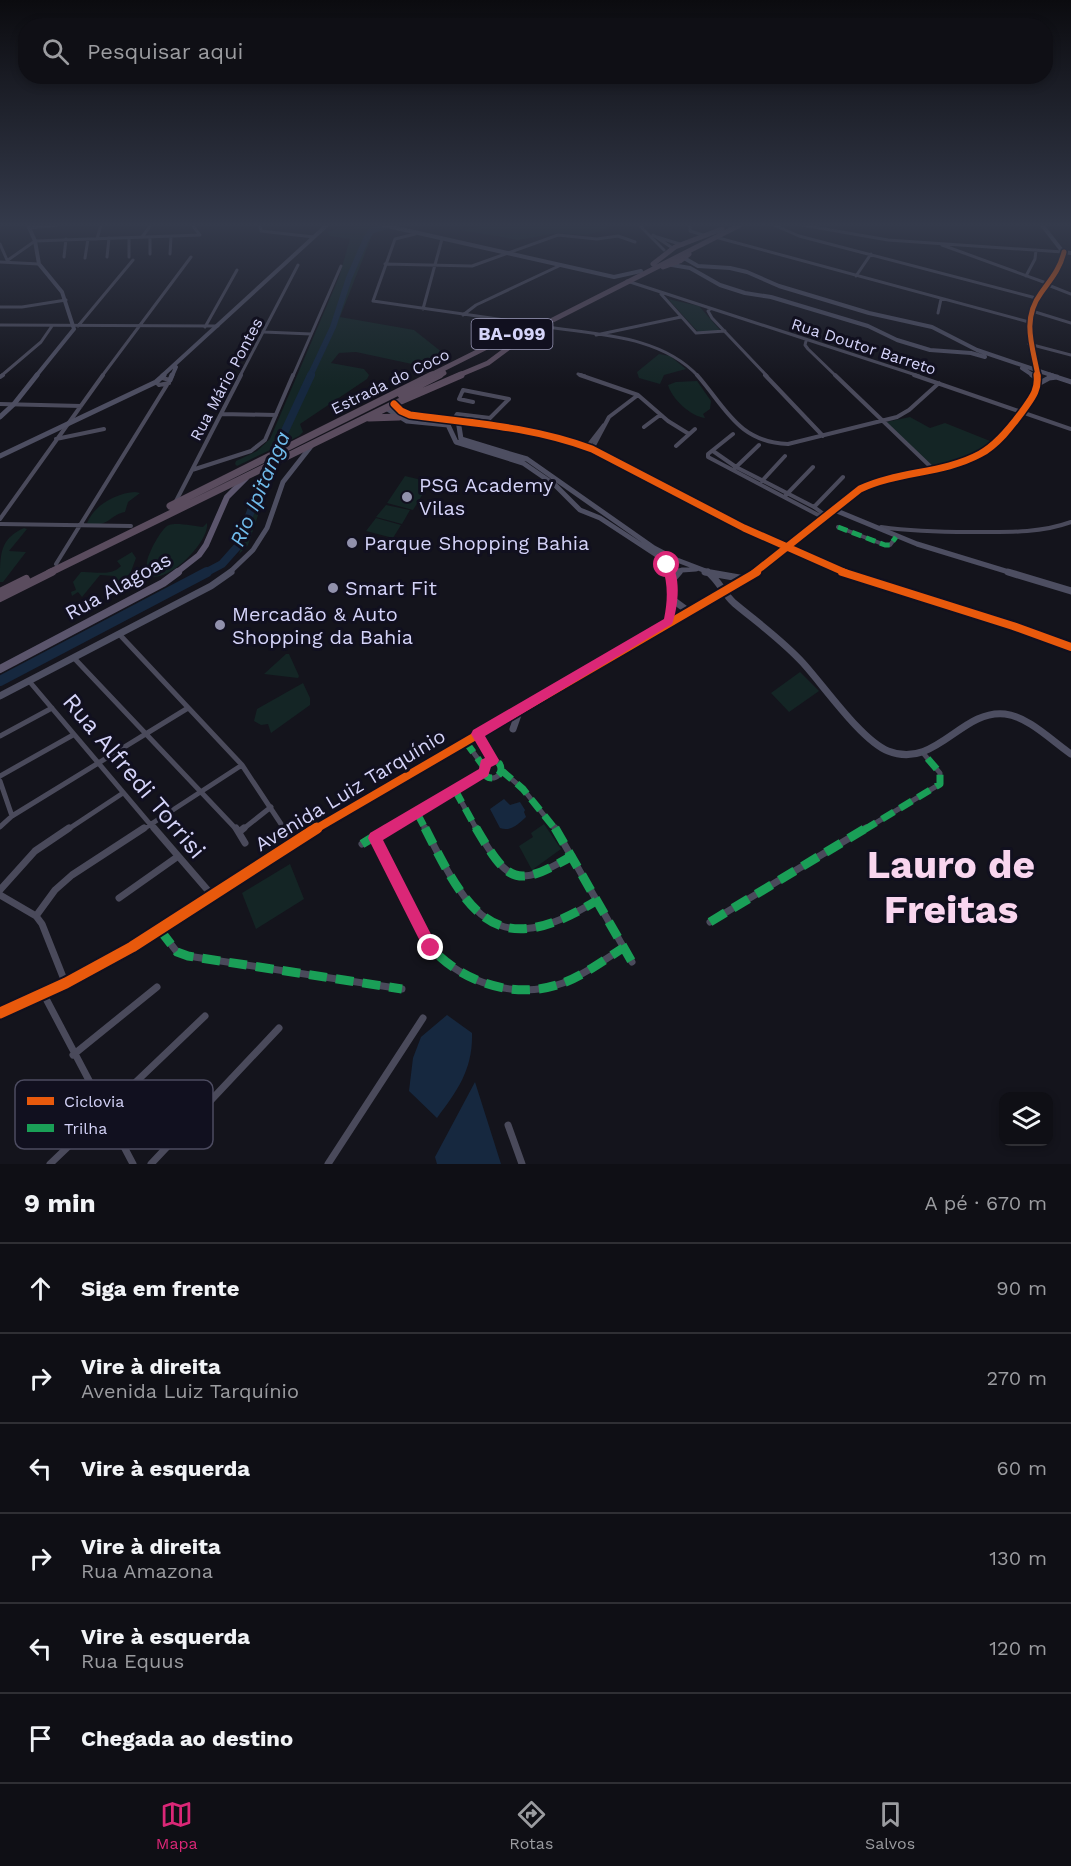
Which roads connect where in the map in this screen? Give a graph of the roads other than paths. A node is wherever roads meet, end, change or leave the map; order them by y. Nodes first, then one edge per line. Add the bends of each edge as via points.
1 (52, 279) edge
2 (114, 279) edge
3 (175, 279) edge
4 (232, 279) edge
5 (268, 279) edge
6 (291, 279) edge
7 (335, 279) edge
8 (380, 279) edge
9 (431, 279) edge
10 (531, 279) edge
11 (614, 279) edge
12 (623, 279) edge
13 (630, 279) edge
14 (710, 279) edge
15 (766, 279) edge
16 (868, 279) edge
17 (966, 279) edge
18 (1034, 279) edge
19 (1053, 279) edge
20 (627, 281) junction
21 (613, 284) junction
22 (1048, 285) junction
23 (661, 294) junction
24 (1071, 294) edge
25 (1036, 298) junction
26 (941, 299) junction
27 (66, 300) junction
28 (829, 301) junction
29 (0, 307) edge
30 (423, 309) junction
31 (710, 309) junction
32 (818, 311) junction
33 (1032, 311) junction
34 (824, 313) junction
35 (938, 313) dead end
36 (463, 315) junction
37 (681, 317) junction
38 (1029, 322) junction
39 (1071, 323) edge
40 (533, 324) junction
41 (0, 325) edge
42 (6, 325) junction
43 (52, 326) junction
44 (76, 326) junction
45 (218, 326) junction
46 (540, 326) junction
47 (140, 327) junction
48 (205, 327) junction
49 (0, 330) edge
50 (725, 331) junction
51 (264, 332) junction
52 (310, 334) junction
53 (595, 335) junction
54 (806, 341) junction
55 (962, 342) junction
56 (1029, 344) junction
57 (488, 346) junction
58 (958, 352) junction
59 (503, 354) junction
60 (983, 354) junction
61 (1071, 355) edge
62 (1033, 358) junction
63 (463, 359) junction
64 (1014, 362) junction
65 (177, 364) junction
66 (444, 368) junction
67 (1022, 368) junction
68 (476, 369) junction
69 (1036, 370) junction
70 (578, 374) dead end
71 (0, 376) edge
72 (1057, 377) junction
73 (162, 378) junction
74 (169, 382) junction
75 (1038, 382) junction
76 (1071, 382) edge
77 (939, 383) junction
78 (158, 384) junction
79 (163, 393) junction
80 (638, 394) junction
81 (473, 402) dead end
82 (0, 404) edge
83 (14, 404) junction
84 (394, 404) junction
85 (81, 406) junction
86 (386, 408) junction
87 (1024, 411) junction
88 (221, 414) junction
89 (276, 415) junction
90 (410, 415) junction
91 (660, 415) junction
92 (0, 417) edge
93 (368, 418) junction
94 (402, 419) junction
95 (456, 420) junction
96 (883, 421) junction
97 (468, 422) junction
98 (65, 426) junction
99 (644, 427) dead end
100 (104, 429) dead end
101 (695, 429) dead end
102 (1071, 429) edge
103 (461, 431) junction
104 (689, 434) junction
105 (734, 434) dead end
106 (823, 436) junction
107 (56, 439) junction
108 (312, 445) junction
109 (759, 445) dead end
110 (676, 446) dead end
111 (590, 448) junction
112 (0, 456) edge
113 (785, 456) dead end
114 (813, 467) dead end
115 (734, 468) junction
116 (192, 470) junction
117 (933, 470) junction
118 (843, 477) dead end
119 (246, 478) junction
120 (762, 481) junction
121 (773, 489) junction
122 (787, 495) junction
123 (582, 496) junction
124 (572, 502) junction
125 (806, 503) junction
126 (175, 504) junction
127 (801, 506) junction
128 (596, 507) junction
129 (814, 507) junction
130 (832, 509) junction
131 (587, 513) junction
132 (824, 516) junction
133 (0, 519) edge
134 (1071, 522) edge
135 (0, 524) edge
136 (81, 525) junction
137 (131, 526) junction
138 (875, 526) junction
139 (838, 527) dead end
140 (896, 537) junction
141 (788, 547) junction
142 (56, 564) junction
143 (699, 569) junction
144 (708, 572) junction
145 (745, 579) junction
146 (672, 581) junction
147 (720, 583) junction
148 (726, 590) junction
149 (1071, 591) edge
150 (1, 592) edge
151 (717, 595) junction
152 (731, 599) junction
153 (673, 600) junction
154 (688, 611) junction
155 (669, 621) junction
156 (120, 635) junction
157 (1071, 647) edge
158 (74, 658) junction
159 (0, 669) edge
160 (29, 681) junction
161 (0, 696) edge
162 (52, 708) junction
163 (188, 708) junction
164 (520, 708) junction
165 (513, 729) dead end
166 (477, 734) junction
167 (0, 735) edge
168 (73, 735) junction
169 (145, 736) junction
170 (465, 741) junction
171 (923, 753) junction
172 (1071, 754) edge
173 (493, 760) junction
174 (98, 764) junction
175 (242, 765) junction
176 (484, 769) junction
177 (501, 770) junction
178 (0, 776) edge
179 (0, 781) edge
180 (455, 790) junction
181 (199, 792) junction
182 (123, 793) junction
183 (272, 807) junction
184 (417, 813) junction
185 (12, 816) junction
186 (151, 824) junction
187 (0, 826) edge
188 (239, 832) junction
189 (375, 838) junction
190 (293, 842) junction
191 (245, 843) dead end
192 (362, 844) dead end
193 (572, 856) junction
194 (177, 857) junction
195 (0, 890) edge
196 (211, 894) junction
197 (0, 895) edge
198 (119, 898) dead end
199 (596, 901) junction
200 (36, 916) junction
201 (710, 922) dead end
202 (160, 930) junction
203 (622, 948) junction
204 (632, 962) dead end
205 (66, 983) junction
206 (158, 987) dead end
207 (402, 989) dead end
208 (43, 993) junction
209 (0, 1013) edge
210 (205, 1016) dead end
211 (423, 1018) dead end
212 (279, 1028) dead end
213 (74, 1055) junction
214 (87, 1080) edge
215 (140, 1080) edge
216 (213, 1098) edge
217 (508, 1125) dead end
218 (66, 1149) edge
219 (125, 1149) edge
220 (165, 1149) edge
221 (50, 1164) edge
222 (133, 1164) edge
223 (151, 1164) edge
224 (328, 1164) edge
225 (522, 1164) edge

1 - 27 street
2 - 44 street
3 - 47 street
4 - 48 street
5 - 45 street
6 - 51 street, Rua Mário Pontes
7 - 52 street
8 - 30 street via 375,303
9 - 30 street
10 - 36 street
11 - 21 street
12 - 21 highway, Estrada do Coco / BA-099
13 - 20 highway, Estrada do Coco / BA-099
14 - 32 street via 745,293
15 - 28 street
16 - 26 street
17 - 25 street
18 - 22 street
19 - 22 street
20 - 23 street, Rua Doutor Barreto
20 - 46 highway, Estrada do Coco / BA-099
21 - 40 highway, Estrada do Coco / BA-099
22 - 24 street
22 - 25 street
23 - 31 street, Rua Doutor Barreto
23 - 37 street
25 - 33 street
26 - 35 street
26 - 38 street
27 - 29 street
27 - 44 street
28 - 32 street via 814,303
28 - 34 street via 836,310
28 - 55 street via 927,325
30 - 36 street
31 - 50 street via 709,313
31 - 54 street, Rua Doutor Barreto
32 - 34 street
33 - 38 street
33 - 39 street
34 - 58 street via 930,350
36 - 40 street
37 - 50 street via 700,334
37 - 53 street
38 - 56 street
40 - 57 highway, Estrada do Coco / BA-099
41 - 42 street
42 - 43 street
42 - 49 street
43 - 44 street
43 - 71 street via 41,342
44 - 47 street
44 - 83 street
45 - 48 street
45 - 65 street
46 - 53 street
46 - 59 highway, Estrada do Coco / BA-099
47 - 48 street
47 - 85 street
50 - 106 street
51 - 52 street
51 - 88 street, Rua Mário Pontes
52 - 89 street
53 - 106 street via 641,344 676,357 740,427 759,438 783,445
54 - 77 street, Rua Doutor Barreto
54 - 96 street via 808,349
55 - 58 street via 965,348
55 - 60 street
56 - 61 street
56 - 62 street
57 - 59 highway via 483,352 486,356
57 - 63 highway, Estrada do Coco / BA-099
58 - 60 street
59 - 68 highway, Estrada do Coco / BA-099
60 - 64 street
60 - 67 street
62 - 64 street
62 - 69 street
63 - 66 highway, Estrada do Coco / BA-099
63 - 68 highway via 481,358
64 - 69 street
65 - 73 street
65 - 74 street
66 - 86 highway via 437,378 388,402
66 - 126 highway, Estrada do Coco / BA-099
67 - 69 street
67 - 75 street
68 - 84 highway, Estrada do Coco / BA-099
69 - 72 street
69 - 75 street
70 - 80 street
72 - 75 street
72 - 76 street
73 - 74 street via 167,377
73 - 78 street
74 - 78 street
74 - 79 street
75 - 87 street, Avenida Luiz Tarquínio
77 - 87 street, Rua Doutor Barreto
77 - 96 street via 909,410
78 - 79 street
78 - 98 street
79 - 136 street
80 - 91 street
80 - 111 street via 614,411
81 - 95 street via 459,399 463,390 509,399 490,418 457,414
82 - 83 street
83 - 85 street
83 - 92 street
84 - 86 highway, Estrada do Coco / BA-099
84 - 90 street
85 - 98 street
86 - 93 highway, Estrada do Coco / BA-099
86 - 94 street
87 - 102 street, Rua Doutor Barreto
87 - 117 street, Avenida Luiz Tarquínio via 987,451
88 - 89 street
88 - 116 street, Rua Mário Pontes
89 - 116 street via 265,440 256,448
90 - 94 street
90 - 95 street
91 - 99 street
91 - 104 street
93 - 94 highway
93 - 108 highway, Estrada do Coco / BA-099
94 - 124 street via 448,424 460,444 523,463
95 - 97 street
95 - 103 street
96 - 106 street
96 - 117 street
97 - 103 street
97 - 111 street via 528,429
98 - 107 street
98 - 112 street
100 - 107 street
101 - 104 street
103 - 123 street via 461,439 528,459
104 - 110 street
105 - 115 street via 708,454
107 - 133 street
108 - 119 highway, Estrada do Coco / BA-099
108 - 156 street via 283,482 267,528 239,566 211,586
109 - 115 street
111 - 141 street
113 - 120 street
114 - 122 street
115 - 120 street
115 - 121 street
116 - 126 street, Rua Mário Pontes
117 - 130 street, Avenida Luiz Tarquínio via 867,485
118 - 129 street
119 - 150 highway, BA-099
119 - 159 main road, Rua Alagoas via 227,496 206,545 187,567
120 - 121 street
121 - 122 street
122 - 125 street
122 - 127 street
123 - 124 street
123 - 128 street
124 - 131 street
125 - 127 street
125 - 129 street
126 - 137 highway, BA-099
127 - 132 street
128 - 131 street
128 - 143 street via 660,550
129 - 132 street
130 - 132 street, Avenida Luiz Tarquínio
130 - 138 street
131 - 146 street via 661,558
132 - 141 street, Avenida Luiz Tarquínio
134 - 138 street via 1012,532 922,533
135 - 136 street
136 - 137 street
136 - 142 street
137 - 142 highway, BA-099
138 - 140 street
139 - 140 street via 885,545
140 - 149 street
141 - 145 street, Avenida Luiz Tarquínio
141 - 157 street via 869,581 981,614
142 - 150 highway, BA-099
143 - 144 street
143 - 146 street via 682,570
144 - 145 street
144 - 147 street
145 - 148 street, Avenida Luiz Tarquínio
146 - 153 street
147 - 148 street
147 - 151 street
148 - 151 street, Avenida Luiz Tarquínio
148 - 152 street
151 - 152 street
151 - 154 street, Avenida Luiz Tarquínio
152 - 171 street via 790,650 876,743 897,754
153 - 154 street
153 - 155 street
154 - 155 street, Avenida Luiz Tarquínio
155 - 164 street, Avenida Luiz Tarquínio
156 - 158 street
156 - 163 street
158 - 160 street
158 - 169 street
160 - 161 street
160 - 162 street, Rua Alfredi Torrisi
162 - 167 street
162 - 168 street, Rua Alfredi Torrisi
163 - 169 street
163 - 175 street
164 - 165 street
164 - 166 street, Avenida Luiz Tarquínio
166 - 170 street, Avenida Luiz Tarquínio
166 - 173 street
168 - 174 street, Rua Alfredi Torrisi
168 - 178 street
169 - 174 street
169 - 181 street
170 - 176 street
170 - 190 street, Avenida Luiz Tarquínio
171 - 172 street via 985,717 1004,714 1022,721
171 - 201 street via 940,773 940,784
173 - 176 street
173 - 177 street
174 - 182 street, Rua Alfredi Torrisi
174 - 185 street
175 - 181 street
175 - 183 street
176 - 177 street via 494,777
176 - 180 street
177 - 193 street via 530,797
179 - 185 street
180 - 184 street
180 - 193 street via 497,860 514,875 532,876
181 - 186 street
181 - 188 street
182 - 186 street, Rua Alfredi Torrisi
182 - 195 street via 35,851
183 - 188 street
183 - 190 street
184 - 189 street
184 - 199 street via 460,894 488,923 528,930 549,926
185 - 187 street
186 - 194 street, Rua Alfredi Torrisi
186 - 200 street via 62,882
188 - 191 street
189 - 192 street
189 - 203 street via 431,948 448,966 467,977 516,988 560,984
190 - 196 street, Avenida Luiz Tarquínio
193 - 199 street
194 - 196 street, Rua Alfredi Torrisi
194 - 198 street
196 - 202 street, Avenida Luiz Tarquínio
197 - 200 street
199 - 203 street
200 - 205 street
202 - 205 street, Avenida Luiz Tarquínio
202 - 207 street via 177,952 188,956
203 - 204 street
205 - 208 street, Avenida Luiz Tarquínio
206 - 213 street
208 - 209 street, Avenida Luiz Tarquínio
208 - 213 street
210 - 215 street
211 - 224 street
212 - 216 street
213 - 214 street
217 - 225 street
218 - 221 street
219 - 222 street
220 - 223 street

